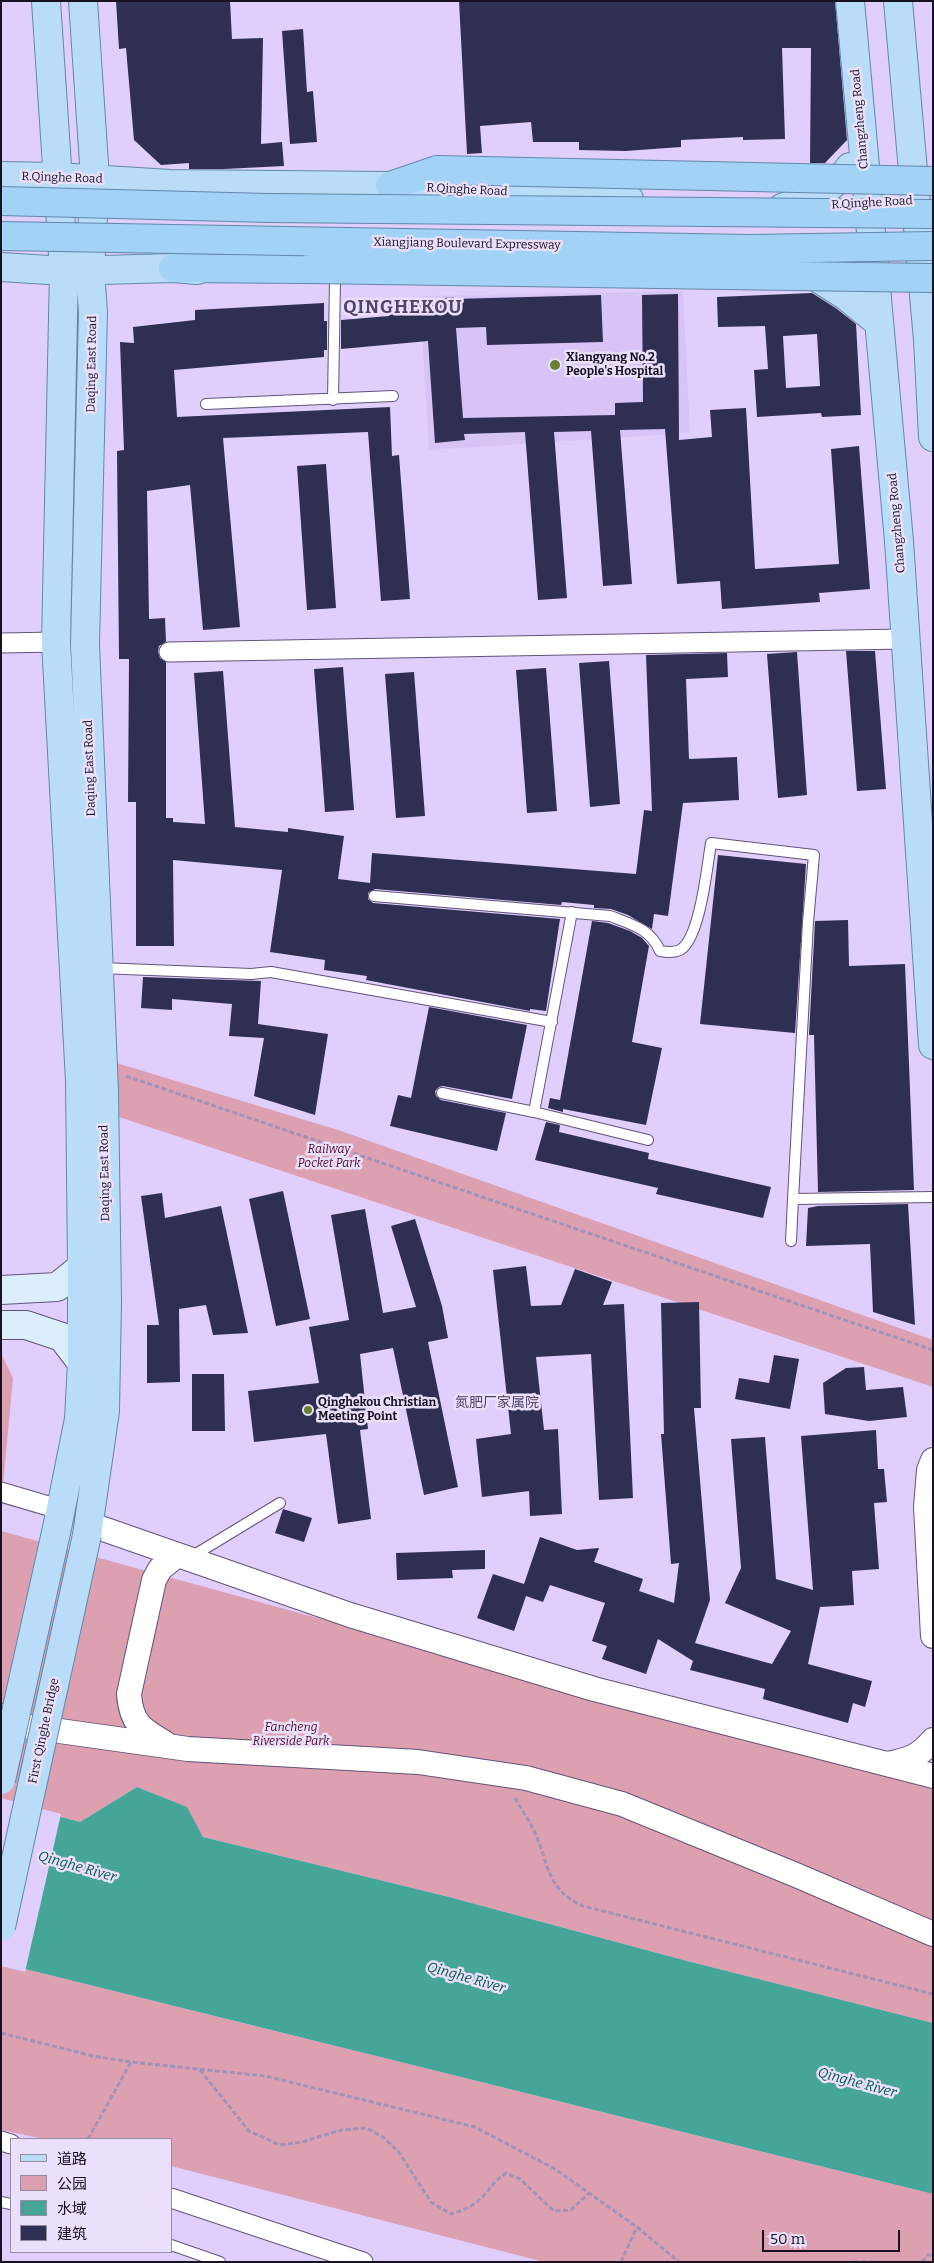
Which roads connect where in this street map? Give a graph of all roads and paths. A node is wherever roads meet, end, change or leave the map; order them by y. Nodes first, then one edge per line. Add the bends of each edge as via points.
1 (46, 1) edge
2 (83, 1) edge
3 (850, 1) edge
4 (898, 1) edge
5 (907, 101) junction
6 (933, 140) edge
7 (863, 147) junction
8 (1, 176) edge
9 (57, 177) junction
10 (94, 178) junction
11 (933, 181) edge
12 (390, 186) junction
13 (1, 201) edge
14 (868, 203) junction
15 (927, 205) edge
16 (782, 208) junction
17 (1, 236) edge
18 (930, 265) edge
19 (1, 267) edge
20 (173, 268) junction
21 (801, 268) junction
22 (874, 269) junction
23 (77, 271) junction
24 (334, 279) junction
25 (879, 323) junction
26 (930, 335) edge
27 (931, 378) edge
28 (393, 396) dead end
29 (333, 400) junction
30 (206, 404) dead end
31 (933, 437) edge
32 (905, 639) junction
33 (56, 642) junction
34 (1, 643) edge
35 (169, 652) dead end
36 (374, 896) dead end
37 (572, 912) junction
38 (99, 968) junction
39 (552, 1022) junction
40 (933, 1045) edge
41 (103, 1069) junction
42 (442, 1093) dead end
43 (534, 1112) junction
44 (648, 1140) dead end
45 (933, 1197) edge
46 (793, 1199) junction
47 (791, 1241) dead end
48 (82, 1267) junction
49 (1, 1290) edge
50 (1, 1326) edge
51 (933, 1350) edge
52 (82, 1363) junction
53 (933, 1460) edge
54 (1, 1492) edge
55 (280, 1503) dead end
56 (60, 1519) junction
57 (88, 1529) junction
58 (138, 1543) junction
59 (182, 1558) junction
60 (154, 1580) junction
61 (933, 1636) edge
62 (1, 1716) edge
63 (933, 1740) edge
64 (171, 1746) junction
65 (883, 1765) junction
66 (933, 1776) edge
67 (1, 1780) edge
68 (514, 1797) dead end
69 (1, 1927) edge
70 (933, 1934) edge
71 (933, 1994) edge
72 (1, 2033) edge
73 (131, 2062) junction
74 (200, 2070) junction
75 (89, 2138) edge
76 (589, 2192) junction
77 (172, 2198) edge
78 (636, 2227) junction
79 (172, 2246) edge
80 (933, 2255) edge
81 (220, 2262) edge
82 (363, 2262) edge
83 (621, 2262) edge
84 (679, 2262) edge
85 (854, 2262) edge
86 (872, 2262) edge
87 (922, 2262) edge

1 - 9 main road, Daqing East Road
2 - 10 main road, Daqing East Road
3 - 7 main road, Changzheng Road
4 - 5 main road
5 - 6 main road
5 - 15 main road
7 - 14 main road, Changzheng Road
7 - 16 main road via 843,176 822,192
8 - 9 main road, R.Qinghe Road
9 - 10 main road, R.Qinghe Road
9 - 23 main road, Daqing East Road
10 - 12 main road, R.Qinghe Road via 170,184
10 - 23 main road, Daqing East Road
11 - 12 highway, bridge via 437,170
12 - 16 main road, R.Qinghe Road
13 - 15 highway, bridge via 268,208
14 - 15 main road, R.Qinghe Road
14 - 16 main road, R.Qinghe Road
14 - 22 main road, Changzheng Road
15 - 18 main road
17 - 18 highway, Xiangjiang Boulevard Expressway, bridge via 749,249
18 - 20 highway, bridge
18 - 22 main road
18 - 26 main road
19 - 23 main road
20 - 23 main road
20 - 24 main road
21 - 22 main road
21 - 24 main road
21 - 25 main road via 846,296
22 - 25 main road, Changzheng Road
23 - 33 main road, Daqing East Road
23 - 38 main road, Daqing East Road via 93,312 85,644
24 - 29 lane
25 - 32 main road, Changzheng Road
26 - 27 main road
27 - 31 main road
28 - 29 lane
29 - 30 lane
32 - 35 street
32 - 40 main road, Changzheng Road
33 - 34 street
33 - 48 main road, Daqing East Road via 80,1082
36 - 37 lane
37 - 39 lane
37 - 46 lane via 610,916 644,930 657,942 660,952 679,951 696,929 711,843 814,855
38 - 39 lane via 271,972
38 - 41 main road, Daqing East Road
39 - 43 lane
41 - 51 path
41 - 57 main road, Daqing East Road via 107,1302 105,1412
42 - 43 lane
43 - 44 lane
45 - 46 lane
46 - 47 lane
48 - 49 main road via 57,1288
48 - 52 main road, Daqing East Road
50 - 52 main road via 26,1325 62,1337
52 - 56 main road, Daqing East Road via 79,1419
53 - 61 street via 926,1507
54 - 56 street
55 - 59 lane
56 - 67 main road, bridge
57 - 58 street
57 - 69 main road, First Qinghe Bridge, bridge
58 - 59 street
58 - 60 street via 153,1563
59 - 60 street via 160,1569
59 - 65 street via 350,1615 585,1686
60 - 64 street via 130,1694 130,1710 145,1731
62 - 64 street via 24,1726
63 - 65 street via 923,1752 905,1761
64 - 70 street via 418,1762 526,1778 622,1804
65 - 66 street
68 - 71 path via 534,1831 556,1885 569,1900
72 - 73 path
73 - 74 path
73 - 75 path
74 - 76 path via 265,2076 475,2127 536,2158
74 - 76 path via 249,2131 280,2145 341,2130 367,2128 398,2151 431,2202 451,2214 480,2199 494,2181 506,2173 520,2179 554,2211 571,2210
76 - 78 path
77 - 82 street
78 - 83 path
78 - 84 path
79 - 81 lane
80 - 87 path via 928,2255
85 - 86 path

